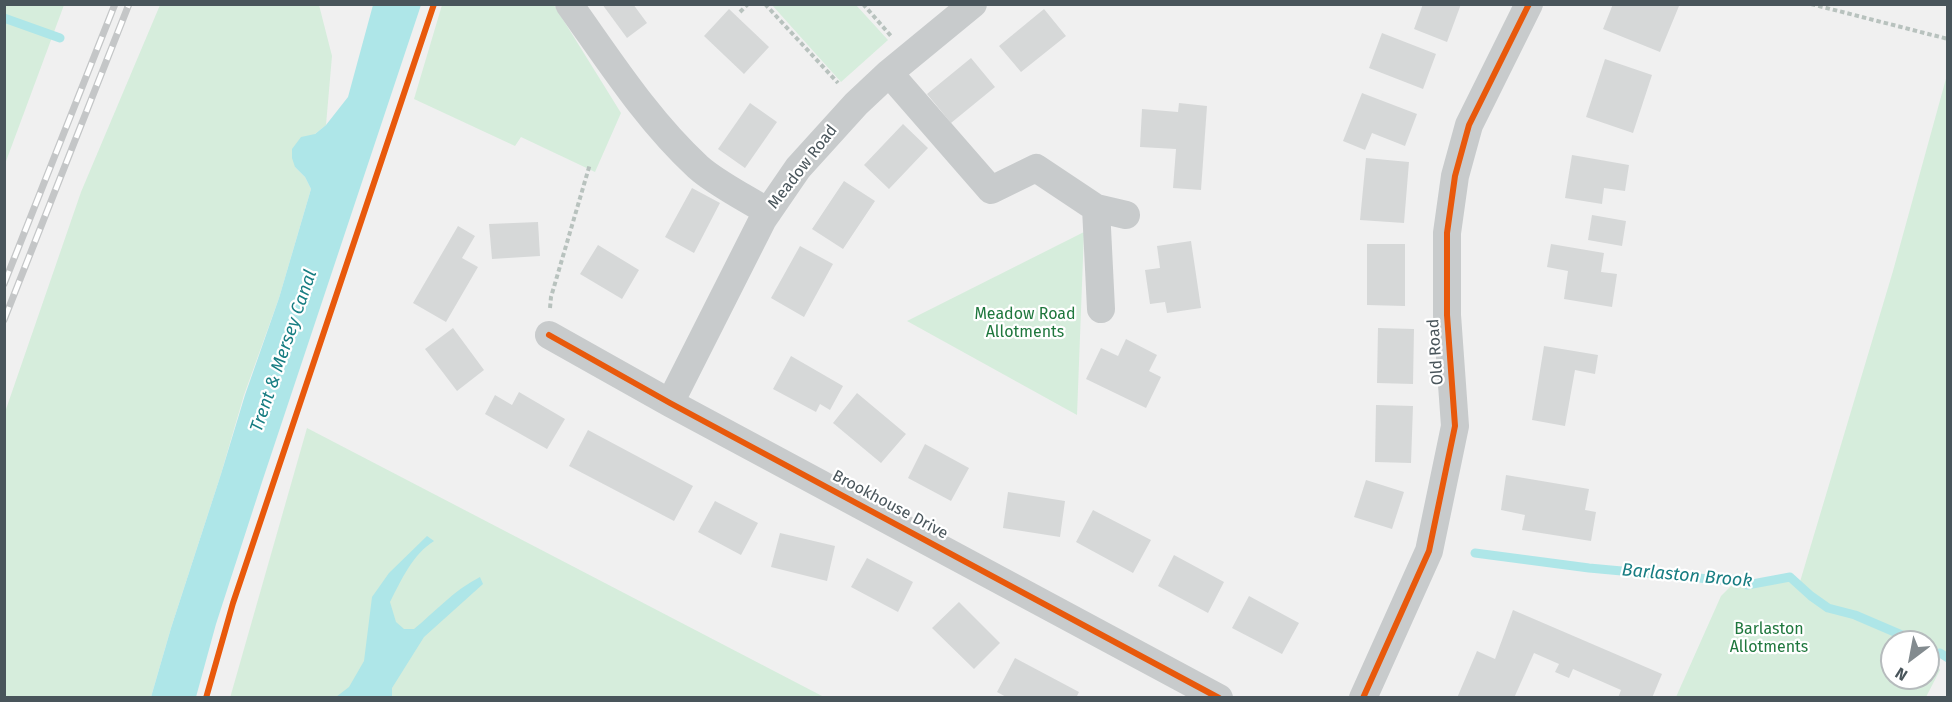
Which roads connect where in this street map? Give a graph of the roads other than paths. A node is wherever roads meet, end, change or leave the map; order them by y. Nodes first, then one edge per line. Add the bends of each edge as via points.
1 (569, 4) edge
2 (973, 4) edge
3 (1529, 4) edge
4 (899, 65) junction
5 (1096, 208) junction
6 (768, 212) junction
7 (1126, 215) dead end
8 (1101, 309) dead end
9 (549, 335) road end
10 (670, 403) junction
11 (1219, 698) edge
12 (1363, 698) edge

1 - 6 street via 643,107 678,146 700,168
2 - 4 street, Meadow Road
3 - 12 street, Old Road via 1469,125 1455,176 1447,233 1447,315 1455,426 1430,551
4 - 5 street via 991,190 1036,168
4 - 6 street, Meadow Road via 856,104 798,168
5 - 7 street
5 - 8 street
6 - 10 street, Meadow Road
9 - 10 street, Brookhouse Drive
10 - 11 street, Brookhouse Drive

